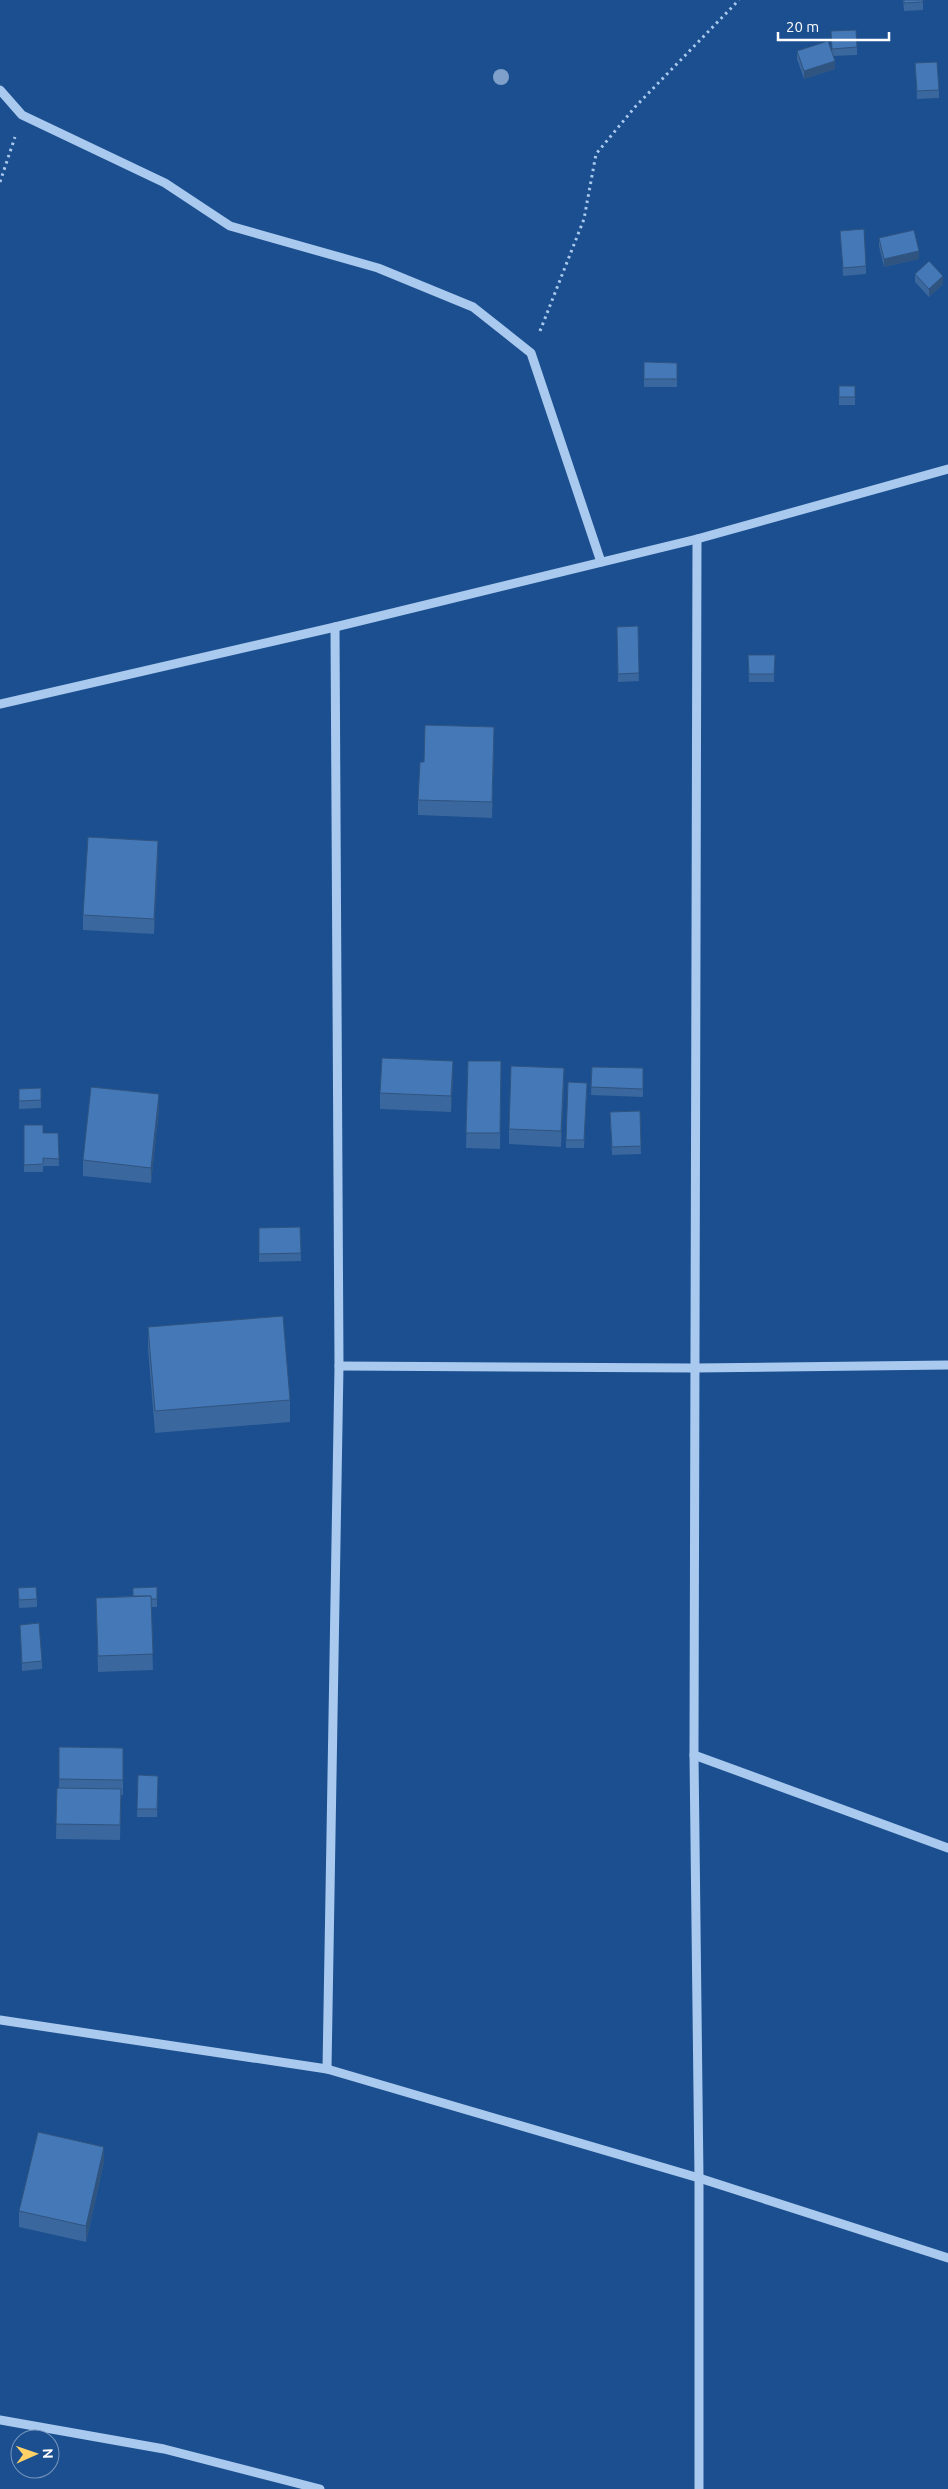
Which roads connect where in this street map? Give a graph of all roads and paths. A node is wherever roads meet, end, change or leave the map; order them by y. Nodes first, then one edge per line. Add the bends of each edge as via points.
1 (739, 0) edge
2 (0, 90) edge
3 (22, 115) junction
4 (0, 182) edge
5 (531, 353) junction
6 (948, 469) edge
7 (697, 539) junction
8 (601, 562) junction
9 (334, 628) junction
10 (0, 704) edge
11 (339, 1366) junction
12 (948, 1366) edge
13 (695, 1368) junction
14 (694, 1754) junction
15 (948, 1848) edge
16 (0, 2020) edge
17 (327, 2069) junction
18 (700, 2178) junction
19 (948, 2258) edge
20 (0, 2420) edge
21 (320, 2489) edge
22 (699, 2489) edge

1 - 5 path via 635,107 596,154 584,218
2 - 3 street
3 - 4 path
3 - 5 street via 165,183 230,226 378,268 473,307
5 - 8 street
6 - 7 street
7 - 8 street
7 - 13 street
8 - 9 street
9 - 10 street
9 - 11 street
11 - 13 street
11 - 17 street
12 - 13 street
13 - 14 street
14 - 15 street
14 - 18 street
16 - 17 street
17 - 18 street
18 - 19 street
18 - 22 street
20 - 21 street via 164,2449

